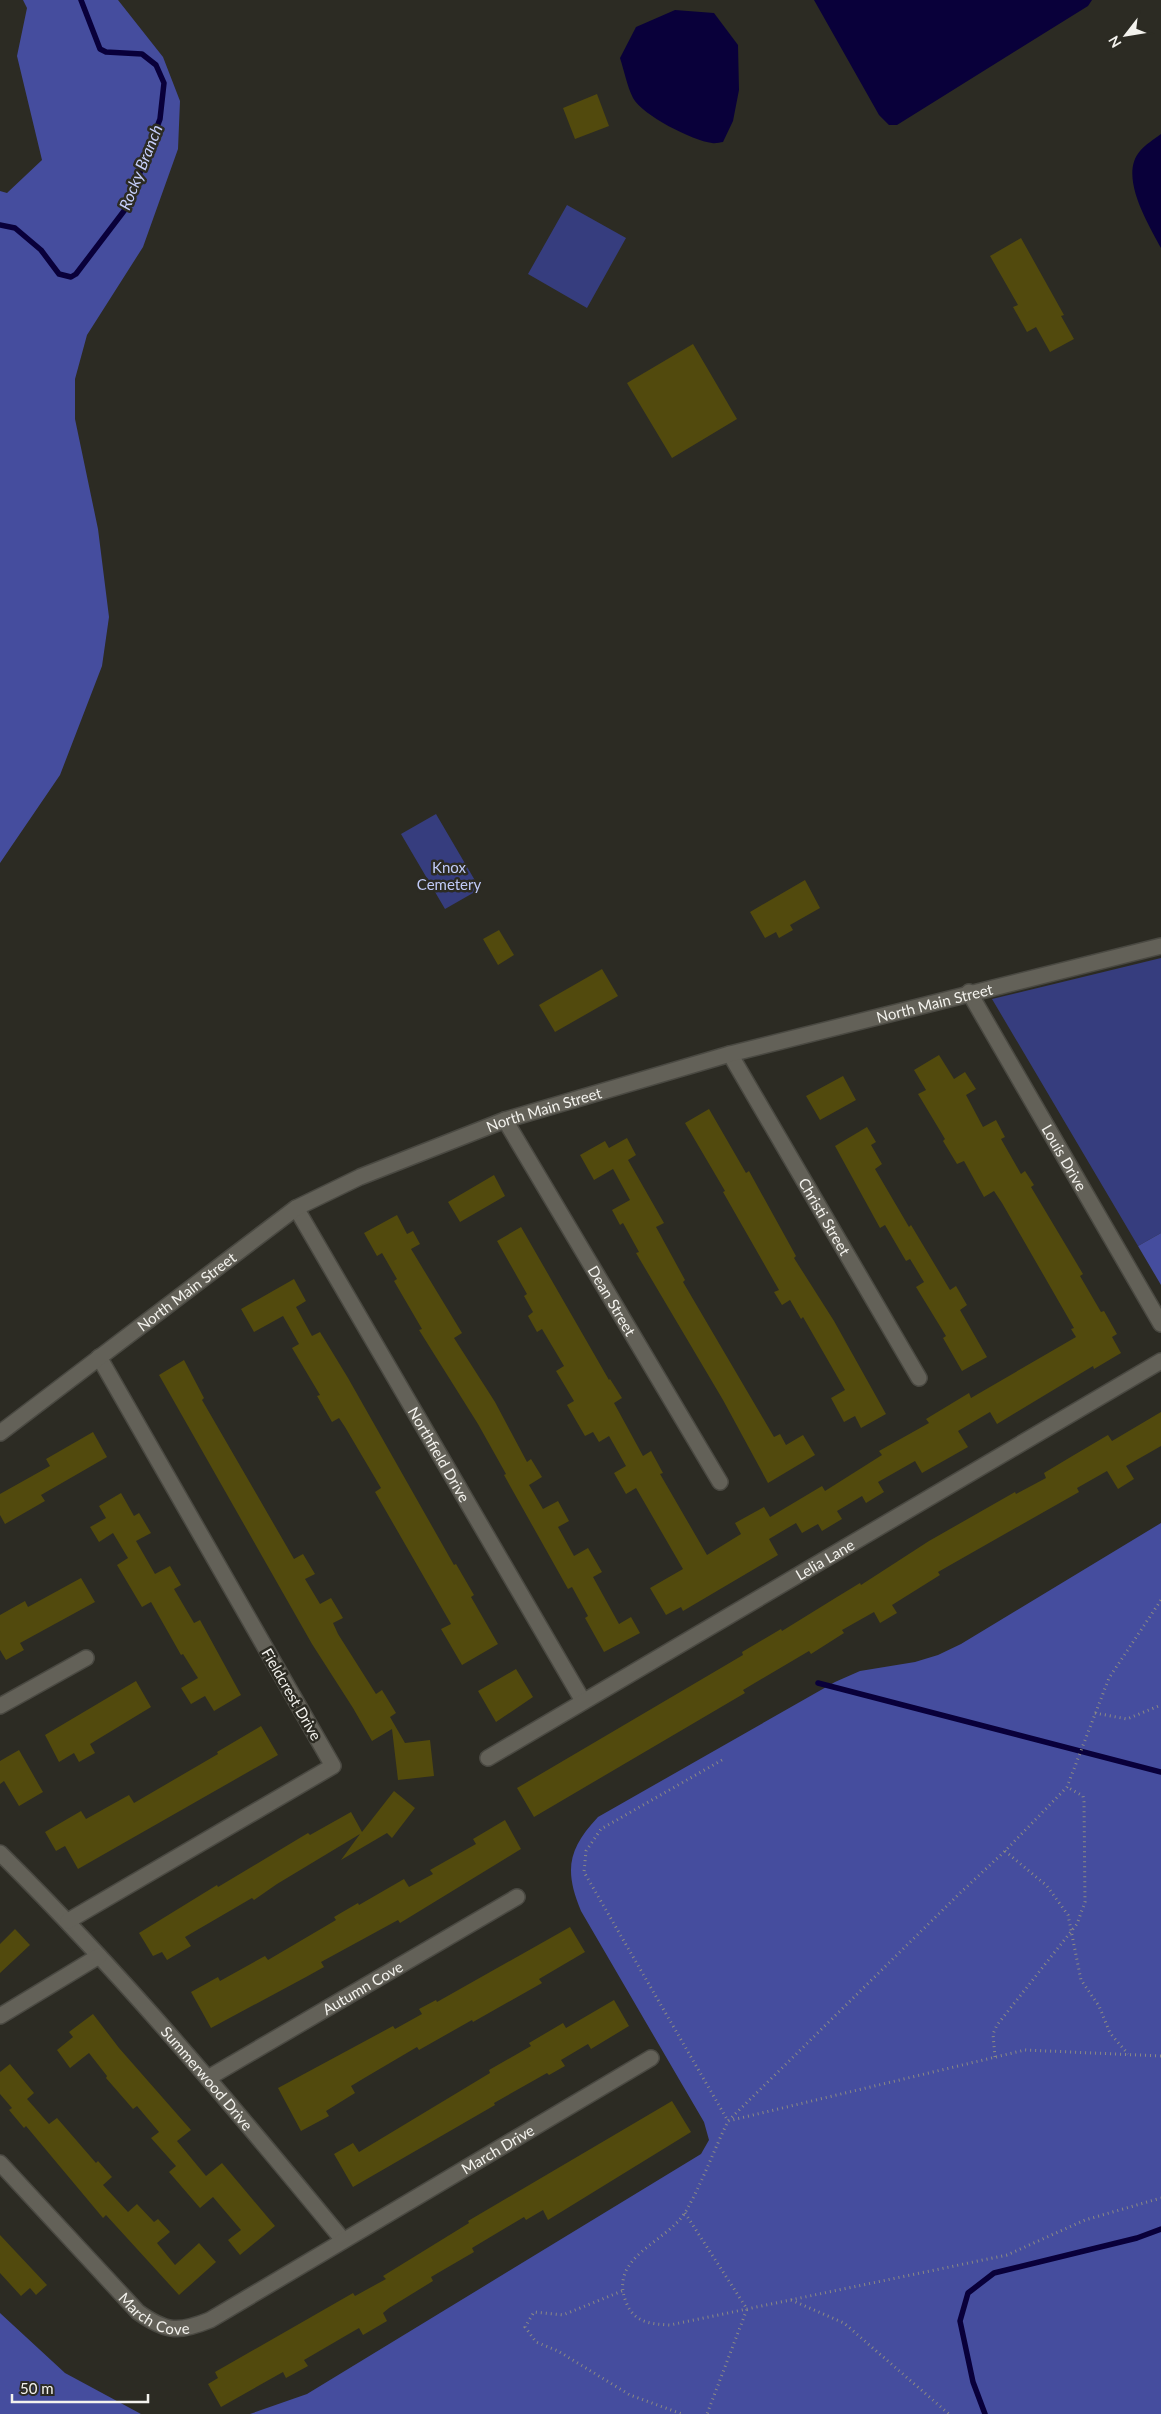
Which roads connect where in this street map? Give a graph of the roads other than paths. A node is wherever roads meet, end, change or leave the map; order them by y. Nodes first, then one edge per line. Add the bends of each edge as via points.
1 (1161, 946) edge
2 (968, 992) junction
3 (730, 1054) junction
4 (505, 1120) junction
5 (296, 1208) junction
6 (1161, 1324) edge
7 (99, 1357) junction
8 (1161, 1360) edge
9 (919, 1378) dead end
10 (0, 1433) edge
11 (720, 1482) dead end
12 (86, 1658) dead end
13 (583, 1701) junction
14 (0, 1706) edge
15 (488, 1758) dead end
16 (0, 1853) edge
17 (517, 1897) dead end
18 (68, 1921) junction
19 (99, 1956) junction
20 (0, 2016) edge
21 (651, 2058) dead end
22 (208, 2078) junction
23 (0, 2163) edge
24 (343, 2240) junction

1 - 2 street, North Main Street
2 - 3 street, North Main Street
2 - 6 street, Louis Drive
3 - 4 street, North Main Street
3 - 9 street, Christi Street
4 - 5 street, North Main Street via 368,1173
4 - 11 street, Dean Street
5 - 7 street, North Main Street
5 - 13 street, Northfield Drive
7 - 10 street, North Main Street
7 - 18 street, Fieldcrest Drive via 333,1766
8 - 13 street, Lelia Lane
12 - 14 street
13 - 15 street, Lelia Lane
16 - 18 street, Summerwood Drive
17 - 22 street, Autumn Cove
18 - 19 street, Summerwood Drive
19 - 20 street
19 - 22 street, Summerwood Drive
21 - 24 street, March Drive
22 - 24 street, Summerwood Drive
23 - 24 street, March Cove via 138,2312 169,2330 190,2328 210,2320

